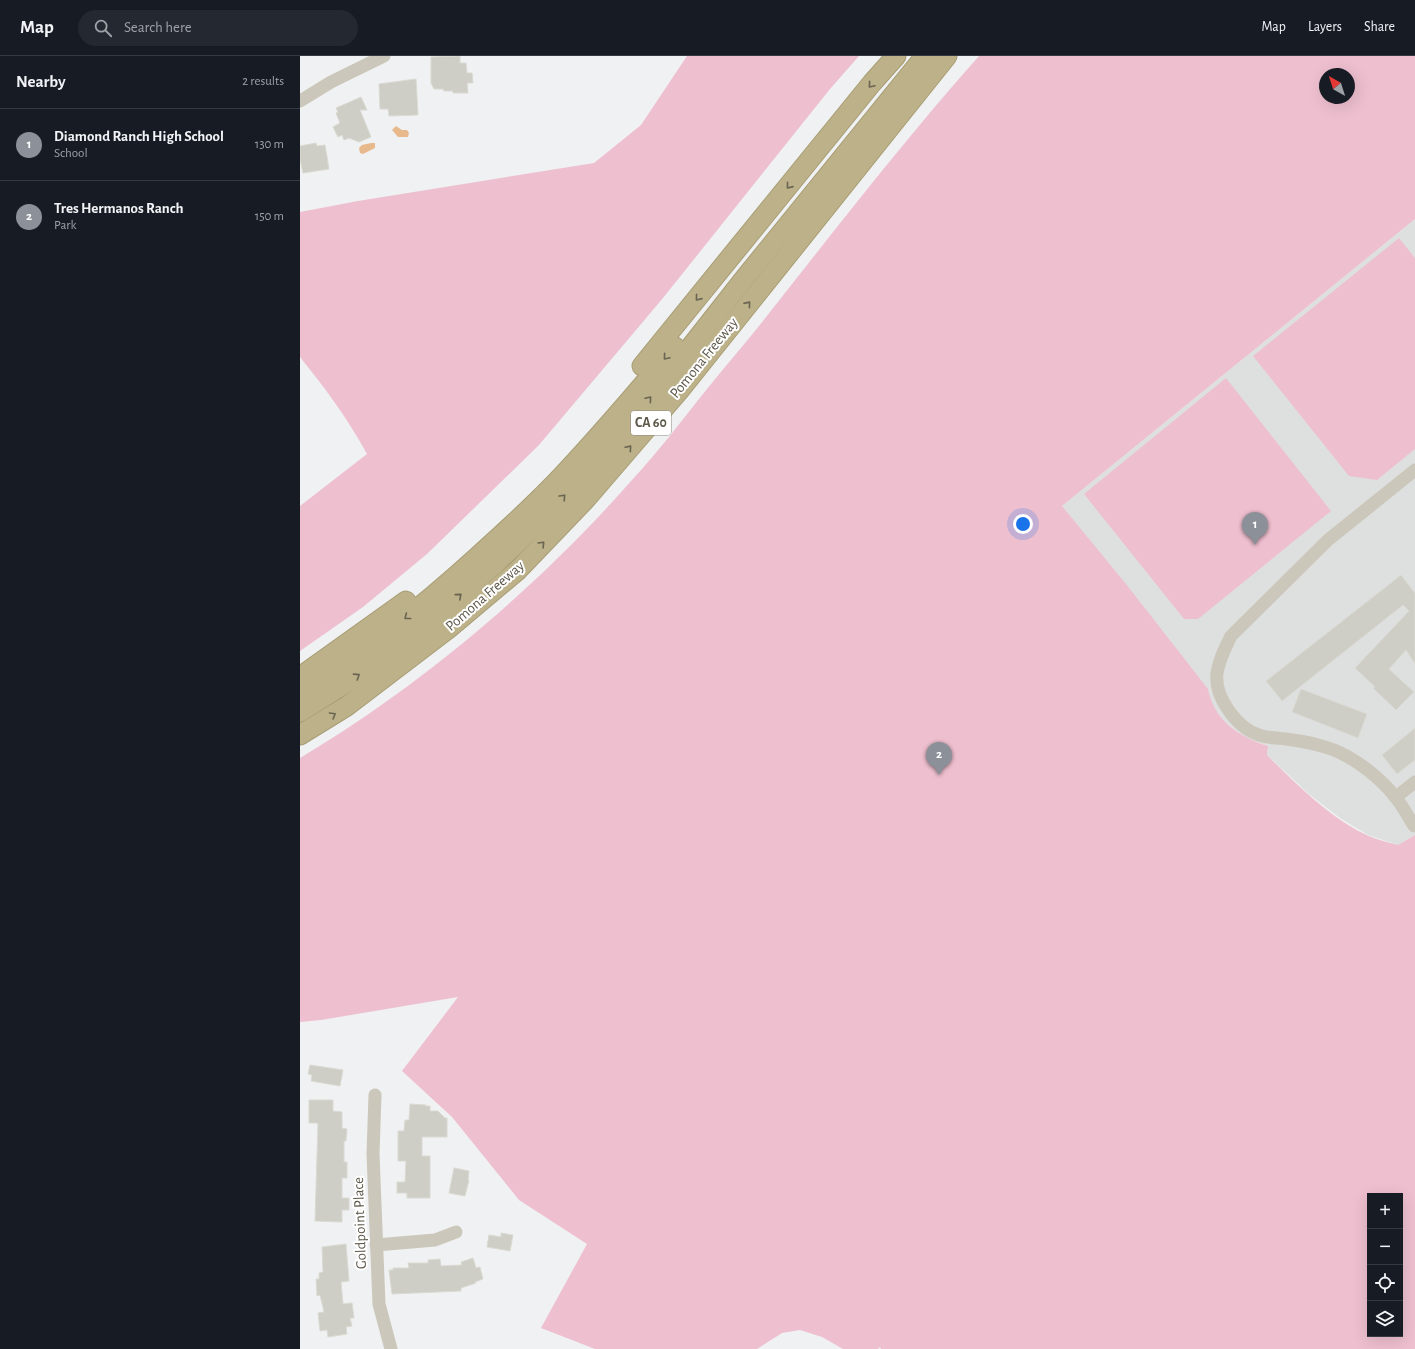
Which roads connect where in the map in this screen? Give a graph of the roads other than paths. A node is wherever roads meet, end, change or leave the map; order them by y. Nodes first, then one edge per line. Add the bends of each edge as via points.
1 (384, 56) edge
2 (896, 56) edge
3 (913, 56) edge
4 (925, 56) edge
5 (947, 56) edge
6 (300, 101) edge
7 (1415, 470) edge
8 (300, 677) edge
9 (300, 693) edge
10 (300, 712) edge
11 (300, 735) edge
12 (1415, 782) edge
13 (1396, 797) junction
14 (1414, 826) edge
15 (375, 1095) dead end
16 (456, 1232) dead end
17 (376, 1245) junction
18 (391, 1349) edge

1 - 6 street via 331,82
2 -> 8 highway, CA 60 via 600,417 534,490 473,547 393,611
3 -> 9 highway via 678,343 563,475 436,594 374,643
10 -> 4 highway via 365,671 431,620 496,563 552,508 606,450 663,382
11 -> 5 highway, Pomona Freeway / CA 60 via 347,706 448,629 517,571 586,499 679,390
7 - 13 street via 1328,540 1231,636 1221,656 1217,675 1219,691 1228,710 1242,726 1259,736 1309,742 1334,750 1359,763
12 - 13 street
13 - 14 street
15 - 17 street, Goldpoint Place via 373,1154
16 - 17 street via 435,1240
17 - 18 street, Goldpoint Place via 379,1304

